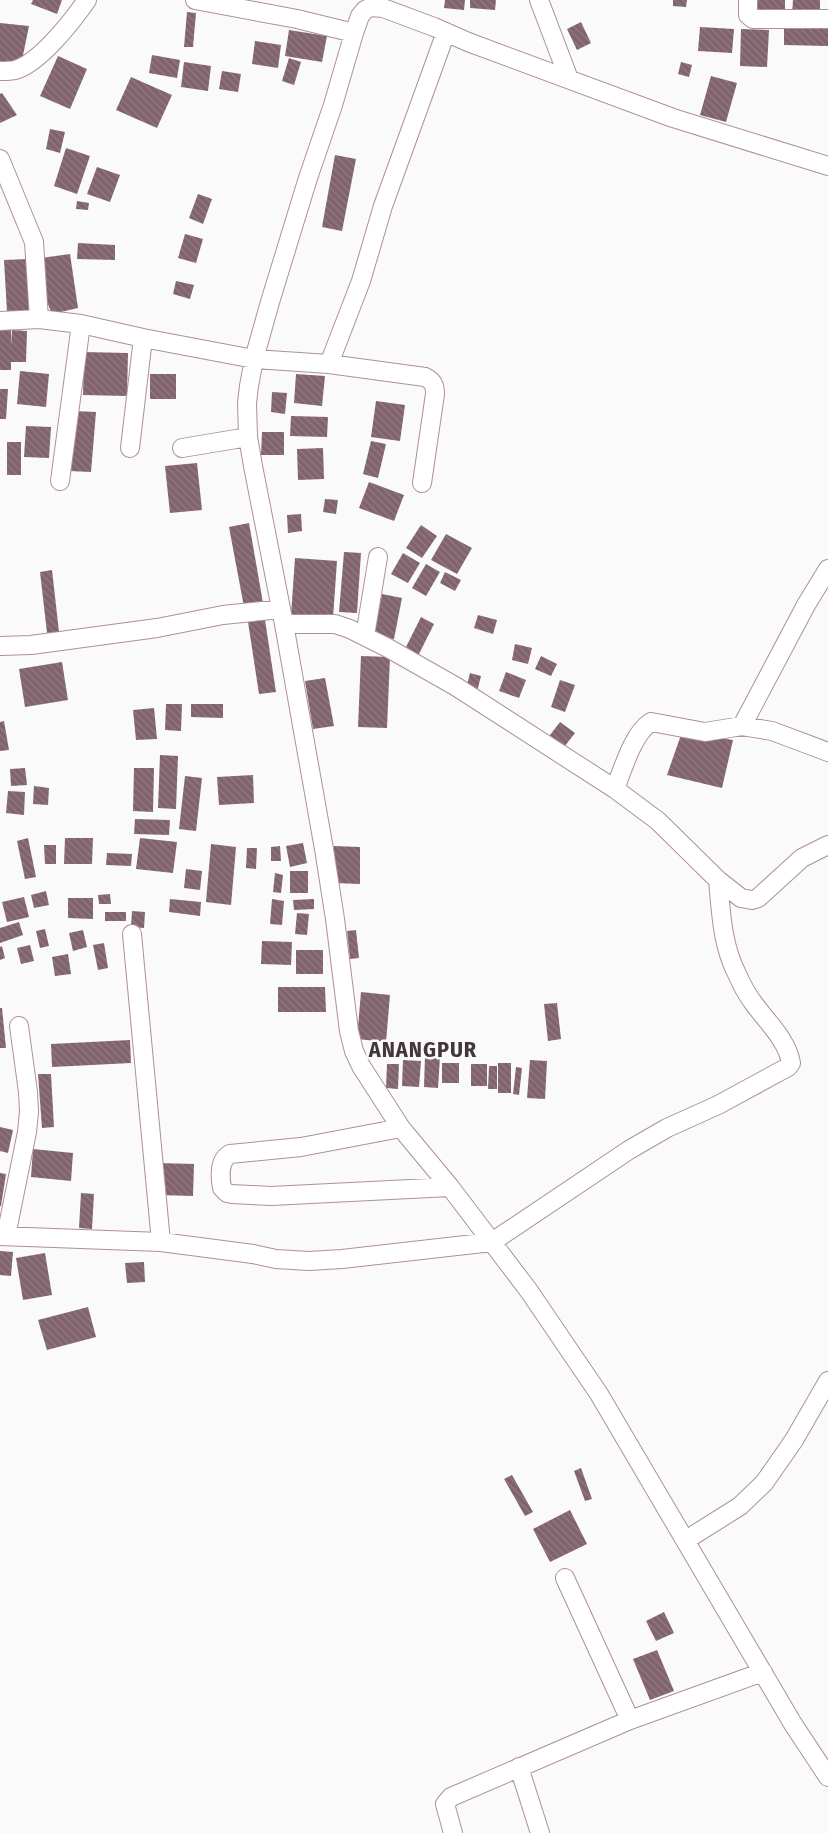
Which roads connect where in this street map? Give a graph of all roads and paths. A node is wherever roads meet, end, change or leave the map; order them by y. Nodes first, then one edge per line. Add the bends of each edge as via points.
1 (87, 0) edge
2 (195, 0) edge
3 (539, 0) edge
4 (748, 0) edge
5 (828, 19) edge
6 (446, 32) junction
7 (354, 33) junction
8 (0, 71) edge
9 (569, 78) junction
10 (0, 159) edge
11 (828, 166) edge
12 (39, 319) junction
13 (0, 321) edge
14 (81, 324) junction
15 (143, 338) junction
16 (254, 359) junction
17 (329, 364) junction
18 (248, 437) junction
19 (130, 448) dead end
20 (182, 448) dead end
21 (60, 481) dead end
22 (422, 483) dead end
23 (378, 557) dead end
24 (828, 569) edge
25 (282, 617) junction
26 (365, 636) junction
27 (0, 646) edge
28 (742, 726) junction
29 (828, 752) edge
30 (615, 789) junction
31 (828, 845) edge
32 (718, 880) junction
33 (132, 934) dead end
34 (19, 1026) dead end
35 (401, 1128) junction
36 (450, 1187) junction
37 (3, 1236) edge
38 (161, 1242) junction
39 (492, 1242) junction
40 (828, 1381) edge
41 (686, 1540) junction
42 (565, 1578) dead end
43 (763, 1672) junction
44 (630, 1720) junction
45 (519, 1768) junction
46 (828, 1777) edge
47 (453, 1833) edge
48 (540, 1833) edge

1 - 8 street via 69,25 34,60 15,70
2 - 7 street
3 - 9 street
4 - 5 street via 748,15 753,19
6 - 7 street via 383,8 372,7 360,16
6 - 9 street
6 - 17 street
7 - 16 street
9 - 11 street via 673,118
10 - 12 street via 34,242
12 - 13 street
12 - 14 street
14 - 15 street
14 - 21 street
15 - 16 street
15 - 19 street
16 - 17 street
16 - 18 street via 248,386
17 - 22 street via 425,376 431,380 435,386 434,406
18 - 20 street
18 - 25 street
23 - 26 street
24 - 28 street
25 - 26 street via 335,624
25 - 27 street via 223,615 147,630
25 - 35 street via 328,875 349,1031 361,1066
26 - 30 street via 455,686
28 - 29 street via 772,731
28 - 30 street via 705,732 651,722 638,736
30 - 32 street via 658,821
31 - 32 street via 802,858 752,900 741,898
32 - 39 street via 722,924 731,961 752,1001 786,1050 788,1067 629,1150
33 - 38 street
34 - 37 street via 29,1112
35 - 36 street
35 - 36 street via 301,1147 230,1154 222,1161 222,1188 232,1194 271,1196
36 - 39 street
37 - 38 street
38 - 39 street via 276,1259 310,1260
39 - 41 street via 599,1394
40 - 41 street via 794,1440 764,1483 740,1506
41 - 43 street
42 - 44 street
43 - 44 street
43 - 46 street
44 - 45 street
45 - 47 street via 447,1800 445,1810
45 - 48 street

